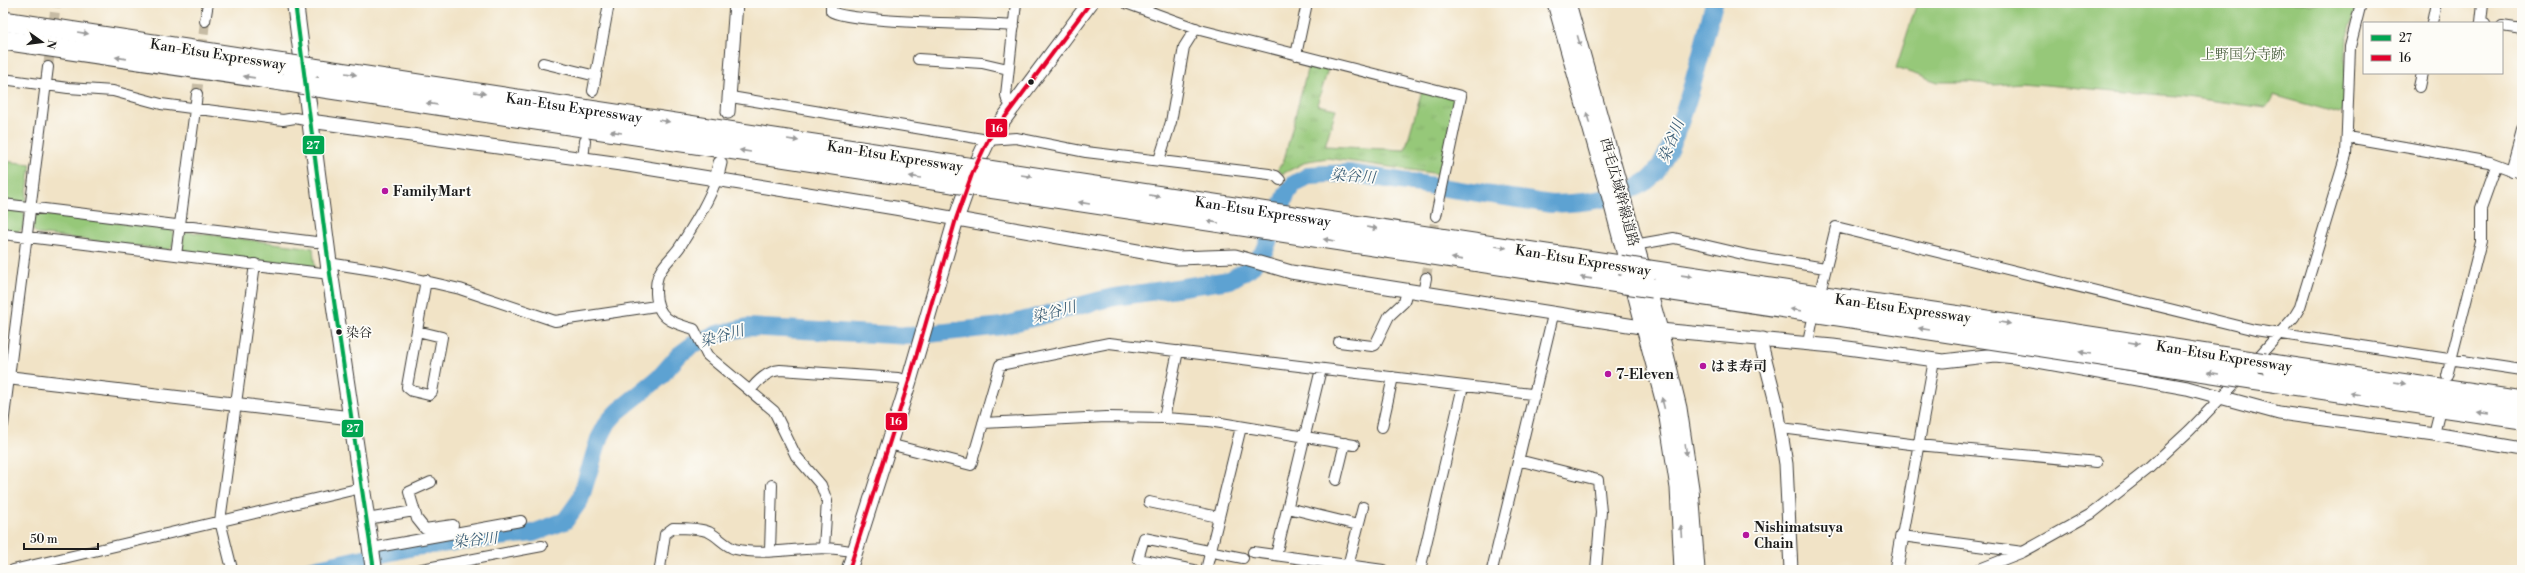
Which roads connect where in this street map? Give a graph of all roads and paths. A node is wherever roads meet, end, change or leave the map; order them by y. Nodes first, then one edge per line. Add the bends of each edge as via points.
1 (208, 3) edge
2 (295, 3) edge
3 (609, 3) edge
4 (736, 3) edge
5 (830, 3) edge
6 (1016, 3) edge
7 (1090, 3) edge
8 (1126, 3) edge
9 (1307, 3) edge
10 (1555, 3) edge
11 (1568, 3) edge
12 (2361, 3) edge
13 (2436, 3) edge
14 (2483, 3) edge
15 (3, 21) edge
16 (205, 21) tunnel mouth
17 (2432, 22) edge
18 (2481, 22) edge
19 (1014, 26) junction
20 (2503, 26) edge
21 (1196, 28) junction
22 (2522, 28) edge
23 (3, 40) edge
24 (1296, 55) junction
25 (918, 59) dead end
26 (543, 63) dead end
27 (48, 67) tunnel mouth
28 (1008, 69) junction
29 (2422, 74) edge
30 (596, 76) junction
31 (3, 79) edge
32 (46, 84) junction
33 (2420, 87) dead end
34 (593, 91) dead end
35 (197, 94) tunnel mouth
36 (730, 97) junction
37 (1012, 106) junction
38 (195, 108) junction
39 (728, 112) dead end
40 (310, 121) junction
41 (2522, 130) edge
42 (2347, 137) junction
43 (988, 140) junction
44 (585, 141) dead end
45 (583, 158) junction
46 (1159, 160) junction
47 (720, 163) dead end
48 (2496, 166) junction
49 (2511, 171) junction
50 (957, 174) junction
51 (2522, 174) edge
52 (985, 179) junction
53 (716, 180) junction
54 (1280, 180) dead end
55 (1612, 182) junction
56 (3, 204) edge
57 (30, 207) junction
58 (1620, 210) junction
59 (1436, 216) tunnel mouth
60 (956, 219) junction
61 (181, 226) junction
62 (3, 234) edge
63 (26, 237) junction
64 (326, 240) junction
65 (1634, 245) junction
66 (176, 255) junction
67 (255, 264) junction
68 (329, 268) junction
69 (1825, 268) junction
70 (1426, 278) tunnel mouth
71 (426, 280) junction
72 (1822, 284) dead end
73 (1407, 291) junction
74 (1423, 294) junction
75 (656, 306) junction
76 (1554, 315) junction
77 (1812, 323) dead end
78 (1644, 326) junction
79 (1965, 326) junction
80 (417, 330) junction
81 (1660, 330) junction
82 (2278, 335) junction
83 (1763, 339) junction
84 (1339, 342) dead end
85 (1808, 343) junction
86 (1178, 351) junction
87 (2452, 359) junction
88 (1934, 360) junction
89 (1321, 369) junction
90 (2522, 370) edge
91 (2448, 376) dead end
92 (1393, 377) junction
93 (6, 378) edge
94 (909, 381) junction
95 (1463, 386) junction
96 (750, 391) junction
97 (2223, 396) junction
98 (1534, 397) junction
99 (2522, 401) edge
100 (234, 405) junction
101 (351, 418) junction
102 (1164, 418) junction
103 (2438, 418) dead end
104 (2522, 419) edge
105 (983, 423) junction
106 (3, 424) edge
107 (1241, 427) junction
108 (1382, 427) dead end
109 (1781, 428) junction
110 (2434, 434) junction
111 (1305, 438) junction
112 (889, 444) junction
113 (1918, 445) junction
114 (2522, 449) edge
115 (1518, 460) junction
116 (2096, 462) dead end
117 (1336, 480) dead end
118 (431, 482) dead end
119 (772, 485) dead end
120 (361, 488) junction
121 (1149, 502) dead end
122 (1363, 507) dead end
123 (1288, 508) junction
124 (414, 511) junction
125 (1218, 517) junction
126 (367, 519) junction
127 (220, 521) junction
128 (521, 521) dead end
129 (453, 525) dead end
130 (1358, 525) junction
131 (1902, 536) junction
132 (542, 546) dead end
133 (824, 547) junction
134 (372, 550) junction
135 (1210, 550) junction
136 (770, 551) junction
137 (854, 552) junction
138 (1253, 552) dead end
139 (2023, 552) junction
140 (1276, 555) junction
141 (1243, 558) dead end
142 (1348, 566) junction
143 (660, 568) dead end
144 (232, 569) edge
145 (13, 570) edge
146 (374, 570) edge
147 (417, 570) edge
148 (849, 570) edge
149 (1194, 570) edge
150 (1206, 570) edge
151 (1383, 570) edge
152 (1420, 570) edge
153 (1492, 570) edge
154 (1596, 570) edge
155 (1682, 570) edge
156 (1697, 570) edge
157 (1791, 570) edge
158 (1896, 570) edge
159 (1977, 570) edge

1 - 16 street
2 - 40 main road
3 - 30 street
4 - 36 street
5 - 19 street via 831,11 842,15
6 - 19 street
7 - 37 main road
8 - 21 street
9 - 24 street
55 -> 10 main road, 西毛広域幹線道路
11 -> 55 main road, 西毛広域幹線道路
12 - 42 street via 2350,47
13 - 17 street
14 - 18 street
15 -> 50 highway, Kan-Etsu Expressway, bridge via 313,68
19 - 28 street
20 - 22 street
21 - 24 street
21 - 46 street via 1184,47 1171,122
50 -> 23 highway, Kan-Etsu Expressway, bridge via 317,87
24 - 59 street via 1461,96
25 - 28 street via 982,63
26 - 30 street
27 - 32 street
28 - 37 street via 1006,95
29 - 33 street
30 - 34 street
31 - 32 street
32 - 38 street via 113,91 161,104
32 - 57 street
35 - 38 street
36 - 39 street
36 - 43 street
37 - 43 main road
38 - 40 street via 283,120 295,118
38 - 61 street
40 - 45 street
40 - 64 main road
41 - 49 street
42 - 48 street via 2490,162
42 - 82 street via 2344,165 2302,300 2294,317
43 - 46 street via 1016,138 1086,152
43 - 60 main road via 972,174
44 - 45 street
45 - 53 street
46 - 54 street via 1269,174
47 - 53 street
48 - 49 street
48 - 87 street via 2481,208 2481,241
49 - 51 street
50 - 52 highway, Kan-Etsu Expressway, bridge
52 -> 79 highway, Kan-Etsu Expressway, bridge via 1261,211 1620,265
79 -> 52 highway, Kan-Etsu Expressway, bridge via 1653,288 1284,234
53 - 60 street
53 - 75 street via 694,225 660,271
55 - 58 main road, 西毛広域幹線道路
56 - 57 street
57 - 61 street
57 - 63 street
58 - 65 main road, 西毛広域幹線道路
58 - 78 main road, 西毛広域幹線道路
60 - 73 street via 1177,258 1240,258 1291,272
60 - 94 main road
61 - 64 street via 316,242
61 - 66 street
62 - 63 street
63 - 66 street
63 - 93 street
64 - 68 main road
65 - 69 street via 1674,238 1746,255
65 - 81 main road, 西毛広域幹線道路
66 - 67 street
67 - 68 street
67 - 100 street
68 - 71 street via 342,263
68 - 101 main road
69 - 72 street
69 - 82 street via 1836,227
70 - 74 street
71 - 75 street via 554,321
71 - 80 street
73 - 74 street
73 - 84 street via 1404,302 1389,316 1375,345
74 - 76 street
75 - 96 street via 660,314 671,321 694,329 707,355
76 - 78 street
76 - 98 street
77 - 85 street
78 - 81 street
155 -> 78 main road, 西毛広域幹線道路 via 1681,523 1673,446
79 -> 99 highway, Kan-Etsu Expressway, bridge via 2265,363
104 -> 79 highway, Kan-Etsu Expressway, bridge via 2252,379
80 - 80 street via 407,387 428,395 432,392 442,337
81 - 83 street
81 -> 156 main road, 西毛広域幹線道路 via 1686,445
82 - 87 street
82 - 97 street
83 - 85 street
83 - 109 street via 1762,348
85 - 88 street
86 - 89 street
86 - 102 street
86 - 105 street via 1109,343 1000,365
87 - 90 street
87 - 91 street
88 - 97 street via 2015,357
88 - 113 street
89 - 92 street
89 - 111 street
92 - 95 street
92 - 108 street
93 - 100 street
93 - 106 street
94 - 96 street via 898,378 775,370
94 - 112 main road
95 - 98 street via 1531,394
95 - 152 street
96 - 133 street via 774,411 796,456 821,485 828,505
97 - 110 street via 2279,413
97 - 139 street via 2148,469 2100,508
98 - 115 street
100 - 101 street
100 - 127 street
101 - 120 main road
102 - 105 street via 1106,417
102 - 107 street via 1209,421
103 - 110 street
105 - 112 street via 971,465
107 - 111 street
107 - 125 street
109 - 113 street
109 - 157 street via 1789,497
110 - 114 street
111 - 117 street via 1350,444
111 - 123 street
112 - 137 main road
113 - 116 street
113 - 131 street
115 - 153 street
115 - 154 street via 1598,480 1602,512
118 - 124 street via 409,492
119 - 136 street
120 - 126 main road
120 - 127 street
121 - 125 street
122 - 130 street
123 - 130 street
123 - 140 street
124 - 126 street
124 - 129 street via 424,529
125 - 135 street
126 - 134 main road
127 - 144 street
127 - 145 street
128 - 134 street
130 - 142 street
131 - 139 street
131 - 158 street
132 - 147 street
133 - 136 street
133 - 137 street
134 - 146 main road
135 - 141 street
135 - 149 street via 1144,538 1138,559
135 - 150 street
136 - 143 street via 736,549 708,532 673,528 665,534
137 - 148 main road
138 - 140 street
139 - 159 street
140 - 142 street
142 - 151 street

